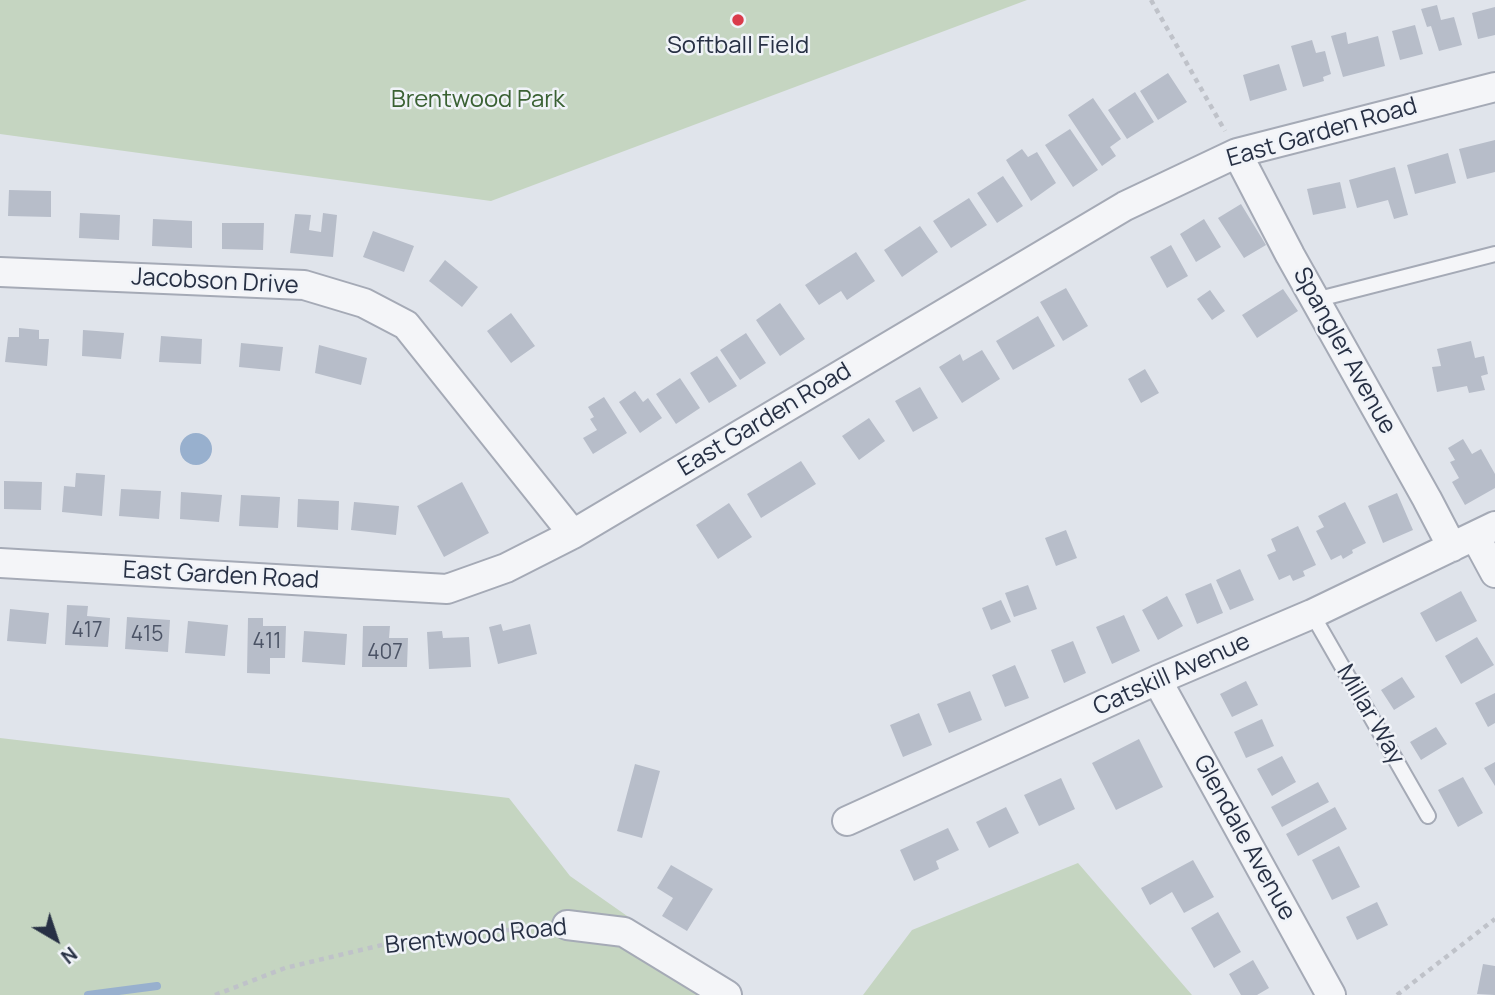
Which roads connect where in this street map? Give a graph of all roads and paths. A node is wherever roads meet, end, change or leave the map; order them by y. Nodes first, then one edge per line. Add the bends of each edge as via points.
1 (1151, 0) edge
2 (1495, 87) edge
3 (1237, 153) junction
4 (1495, 254) edge
5 (0, 272) edge
6 (1315, 300) junction
7 (573, 534) junction
8 (1474, 536) edge
9 (0, 562) edge
10 (1495, 573) edge
11 (1312, 614) junction
12 (1157, 680) junction
13 (1428, 816) dead end
14 (847, 821) dead end
15 (1495, 919) edge
16 (566, 925) joint
17 (215, 995) edge
18 (727, 995) edge
19 (1331, 995) edge
20 (1397, 995) edge

1 - 3 path
2 - 3 street, East Garden Road
3 - 6 street, Spangler Avenue
3 - 7 street, East Garden Road via 1125,206
4 - 6 lane
5 - 7 street, Jacobson Drive via 303,285 364,303 406,325
6 - 8 street, Spangler Avenue via 1427,499
7 - 9 street, East Garden Road via 506,568 447,589
8 - 10 street, Spangler Avenue
8 - 11 street, Catskill Avenue
11 - 12 street, Catskill Avenue
11 - 13 lane, Millar Way
12 - 14 street, Catskill Avenue
12 - 19 street, Glendale Avenue
15 - 20 path
16 - 17 path, Brentwood Road via 403,940 285,968
16 - 18 street, Brentwood Road via 624,932

